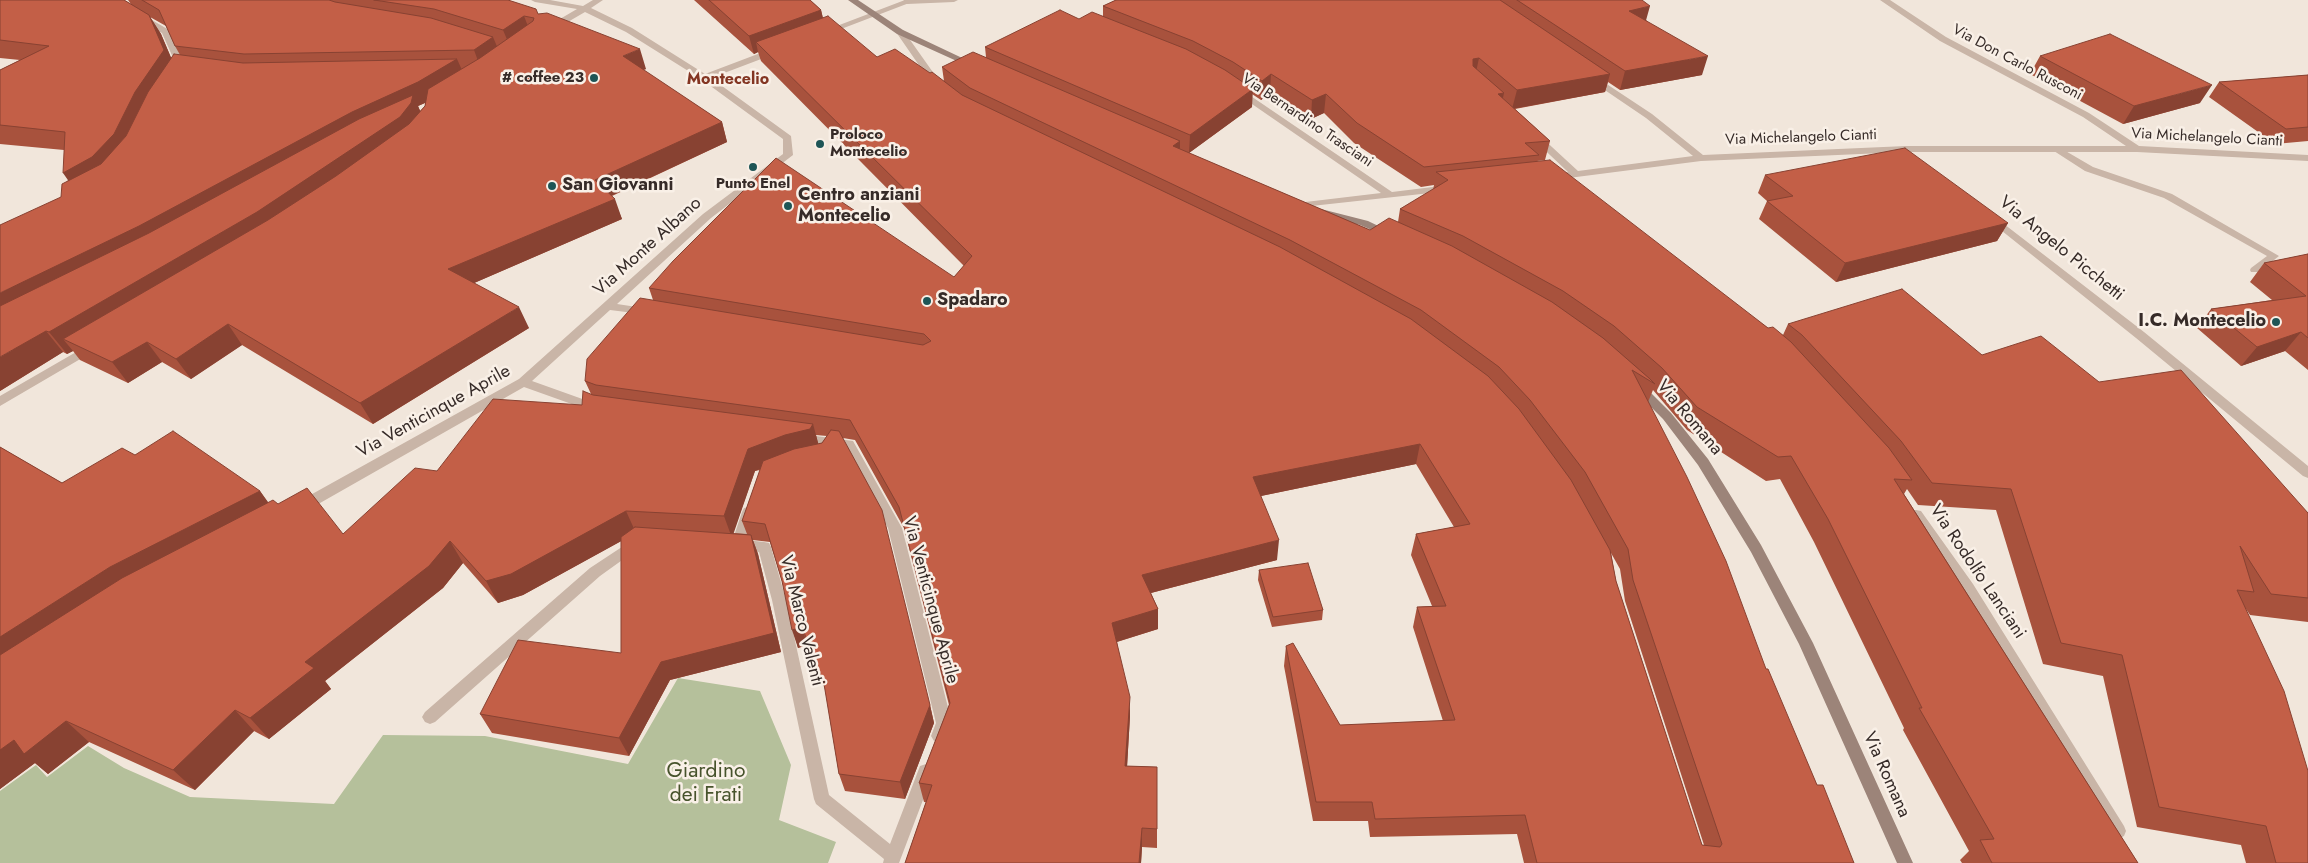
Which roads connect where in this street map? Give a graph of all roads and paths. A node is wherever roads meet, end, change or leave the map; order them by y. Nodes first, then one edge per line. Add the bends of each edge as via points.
1 (112, 0) edge
2 (535, 0) edge
3 (599, 0) edge
4 (852, 0) edge
5 (954, 0) edge
6 (1884, 0) edge
7 (910, 1) edge
8 (583, 8) junction
9 (872, 14) junction
10 (548, 29) edge
11 (900, 32) junction
12 (819, 34) edge
13 (784, 47) edge
14 (984, 69) edge
15 (184, 72) edge
16 (1583, 72) edge
17 (704, 77) junction
18 (1228, 84) edge
19 (947, 95) edge
20 (1525, 127) edge
21 (1906, 149) junction
22 (2057, 149) junction
23 (2137, 149) junction
24 (1701, 158) junction
25 (2308, 158) edge
26 (1922, 161) edge
27 (1547, 178) edge
28 (1574, 179) junction
29 (1458, 187) edge
30 (1390, 194) junction
31 (1984, 211) edge
32 (1406, 241) edge
33 (2255, 270) dead end
34 (609, 306) junction
35 (657, 314) edge
36 (97, 344) edge
37 (1626, 376) edge
38 (522, 382) junction
39 (509, 390) junction
40 (0, 402) edge
41 (612, 412) edge
42 (482, 420) edge
43 (784, 435) edge
44 (831, 442) junction
45 (821, 457) edge
46 (2308, 473) edge
47 (753, 501) edge
48 (1911, 507) edge
49 (292, 512) edge
50 (650, 540) edge
51 (719, 544) edge
52 (738, 545) junction
53 (430, 717) dead end
54 (2127, 846) edge
55 (893, 860) edge
56 (1905, 863) edge

1 - 15 street via 166,32
2 - 8 street
3 - 8 street
4 - 9 street
5 - 7 street
6 - 23 street, Via Don Carlo Rusconi via 1943,39 2086,115
7 - 9 street
8 - 10 street
8 - 17 street via 613,21
9 - 11 street
9 - 12 street
11 - 14 street
11 - 19 street
13 - 17 street
16 - 24 street via 1649,116
17 - 34 street, Via Monte Albano via 788,138 788,155 707,216
18 - 30 street, Via Bernardino Trasciani
20 - 28 street
21 - 22 street, Via Michelangelo Cianti
21 - 24 street, Via Michelangelo Cianti
21 - 26 street
22 - 23 street, Via Michelangelo Cianti
22 - 33 street via 2089,168 2168,196 2274,256
23 - 25 street, Via Michelangelo Cianti
24 - 28 street, Via Michelangelo Cianti
27 - 28 street, Via Michelangelo Cianti
29 - 30 street
30 - 32 street via 1293,204 1364,223
31 - 46 street, Via Angelo Picchetti
34 - 35 street
34 - 38 street, Via Monte Albano
36 - 40 street
37 - 56 street, Via Romana via 1684,437 1756,548 1806,643
38 - 39 street, Via Venticinque Aprile
38 - 41 street, Via Venticinque Aprile
39 - 42 street
39 - 49 street, Via Venticinque Aprile
43 - 44 street, Via Venticinque Aprile
44 - 45 street
44 - 55 street, Via Venticinque Aprile via 849,444 895,528 944,723
47 - 52 street
48 - 54 street, Via Rodolfo Lanciani via 1968,588
50 - 53 street via 641,539 595,572
51 - 52 street, Via Marco Valenti
52 - 55 street, Via Marco Valenti via 764,547 779,600 822,798

